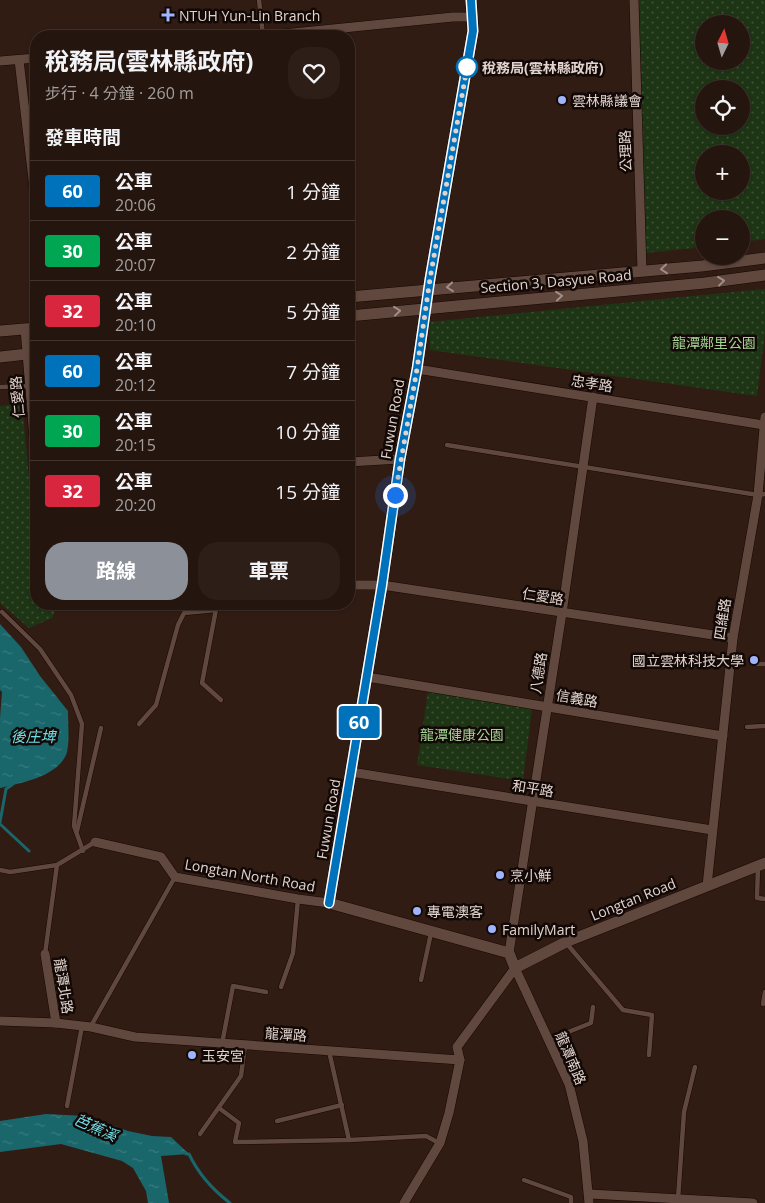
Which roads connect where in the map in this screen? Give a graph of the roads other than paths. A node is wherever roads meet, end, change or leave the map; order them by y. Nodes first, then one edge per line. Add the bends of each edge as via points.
1 (259, 0) edge
2 (471, 0) edge
3 (634, 0) edge
4 (473, 17) junction
5 (262, 30) edge
6 (323, 30) edge
7 (30, 59) edge
8 (19, 60) junction
9 (0, 61) edge
10 (30, 154) edge
11 (765, 258) edge
12 (642, 270) junction
13 (765, 275) edge
14 (428, 289) junction
15 (355, 296) edge
16 (426, 308) junction
17 (355, 315) edge
18 (30, 329) edge
19 (0, 331) edge
20 (30, 354) edge
21 (0, 357) edge
22 (417, 369) junction
23 (0, 386) edge
24 (30, 386) edge
25 (593, 397) junction
26 (764, 421) edge
27 (447, 445) dead end
28 (400, 459) junction
29 (355, 462) edge
30 (583, 466) junction
31 (761, 495) edge
32 (355, 585) edge
33 (382, 585) junction
34 (216, 610) joint
35 (2, 612) dead end
36 (562, 613) junction
37 (733, 638) junction
38 (757, 664) dead end
39 (765, 664) edge
40 (366, 677) junction
41 (221, 700) dead end
42 (547, 707) junction
43 (139, 724) dead end
44 (765, 726) edge
45 (747, 727) dead end
46 (101, 728) dead end
47 (723, 736) junction
48 (351, 772) junction
49 (532, 802) junction
50 (712, 830) junction
51 (76, 833) junction
52 (96, 842) joint
53 (82, 851) junction
54 (762, 864) edge
55 (57, 865) junction
56 (0, 870) edge
57 (175, 877) junction
58 (707, 886) junction
59 (298, 899) junction
60 (765, 899) edge
61 (329, 903) junction
62 (431, 931) junction
63 (566, 942) junction
64 (509, 953) junction
65 (45, 954) joint
66 (514, 968) junction
67 (420, 980) dead end
68 (281, 987) dead end
69 (266, 992) dead end
70 (765, 992) edge
71 (763, 1004) dead end
72 (593, 1007) dead end
73 (0, 1021) edge
74 (56, 1023) junction
75 (87, 1026) junction
76 (548, 1040) junction
77 (222, 1044) junction
78 (245, 1045) junction
79 (329, 1051) junction
80 (648, 1055) dead end
81 (460, 1060) junction
82 (695, 1067) dead end
83 (342, 1105) junction
84 (67, 1106) dead end
85 (218, 1108) junction
86 (276, 1120) dead end
87 (200, 1134) dead end
88 (349, 1140) junction
89 (440, 1143) junction
90 (524, 1180) dead end
91 (590, 1199) edge
92 (678, 1199) junction
93 (404, 1203) edge
94 (571, 1203) edge
95 (753, 1203) edge

1 - 5 lane
2 - 4 street, Fuwun Road
3 - 12 street, 公理路
4 - 6 street
4 - 14 street, Fuwun Road
7 - 8 street
8 - 9 street
8 - 10 street
11 -> 12 street, Section 3, Dasyue Road
12 -> 14 street, Section 3, Dasyue Road
16 -> 13 street, Section 3, Dasyue Road
14 - 15 street, Section 3, Dasyue Road
14 - 16 street, Fuwun Road
17 -> 16 street, Section 3, Dasyue Road
16 - 22 street, Fuwun Road
18 - 19 street
20 - 21 street
22 - 25 street, 忠孝路
22 - 28 street, Fuwun Road
23 - 24 lane
25 - 26 street, 忠孝路
25 - 30 street, 八德路
26 - 31 street, 四維路
27 - 30 lane
28 - 29 street
28 - 33 street, Fuwun Road
30 - 31 lane
30 - 36 street, 八德路
31 - 37 street, 四維路
32 - 33 street, 仁愛路
33 - 36 street, 仁愛路
33 - 40 street, Fuwun Road
34 - 41 lane via 202,683
34 - 43 lane via 184,613 156,706
35 - 51 lane via 40,648 71,696 82,724
36 - 37 street, 仁愛路
36 - 42 street, 八德路
37 - 47 street, 四維路
38 - 39 lane
40 - 42 street, 信義路
40 - 48 street, Fuwun Road
42 - 47 street, 信義路
42 - 49 street, 八德路
44 - 45 lane
46 - 51 lane
47 - 50 street, 四維路
48 - 49 street, 和平路
48 - 61 street, Fuwun Road
49 - 50 street, 和平路
49 - 64 street, 八德路
50 - 58 street, 四維路
51 - 53 lane
52 - 53 lane
52 - 57 street, Longtan North Road via 161,857
53 - 55 lane
54 - 58 street, Longtan Road
54 - 60 lane via 757,898
55 - 56 lane via 10,872
55 - 65 lane
57 - 59 street, Longtan North Road
57 - 75 lane
58 - 63 street, Longtan Road
59 - 61 street, Longtan North Road
59 - 68 lane via 293,953
61 - 62 street, Longtan North Road
62 - 64 street, Longtan North Road
62 - 67 lane
63 - 66 street, Longtan Road
63 - 80 lane via 623,1010 652,1015
64 - 66 street
65 - 74 street, 龍潭北路
66 - 76 street, 龍潭南路
66 - 81 street via 457,1046
69 - 77 lane via 233,986
70 - 71 lane
72 - 76 lane via 591,1023
73 - 74 street, 龍潭路
74 - 75 street, 龍潭路
75 - 77 street, 龍潭路 via 135,1037
75 - 84 lane
76 - 91 street, 龍潭南路 via 569,1084 583,1141
77 - 78 street, 龍潭路
78 - 79 street, 龍潭路
78 - 85 lane via 241,1076
79 - 81 street, 龍潭路
79 - 83 lane
81 - 89 street
82 - 92 lane via 684,1112
83 - 86 lane
83 - 88 lane
85 - 87 lane
85 - 88 lane via 240,1123 235,1142
88 - 89 lane via 426,1136
89 - 93 street
90 - 94 lane via 571,1197
91 - 92 street, 龍潭南路
92 - 95 street, 龍潭南路

